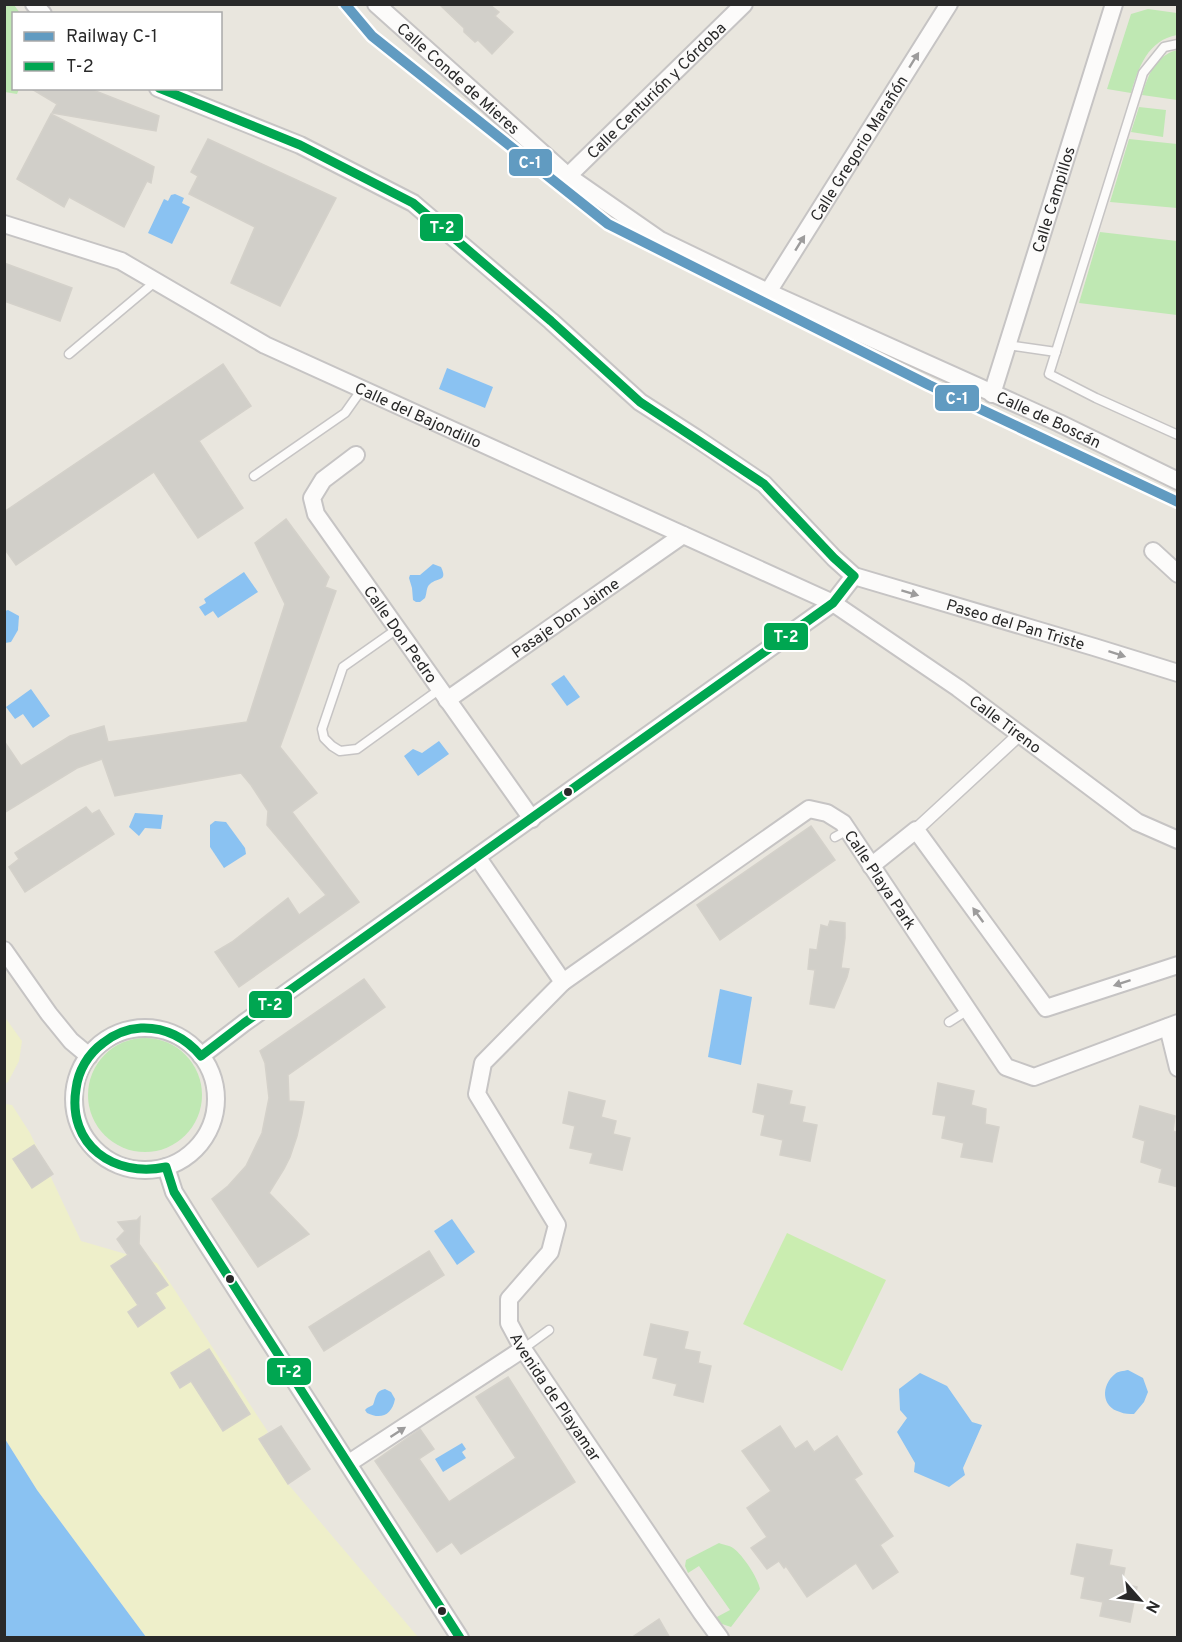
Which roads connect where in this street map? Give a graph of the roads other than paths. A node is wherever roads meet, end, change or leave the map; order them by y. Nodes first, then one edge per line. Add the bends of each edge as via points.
1 (375, 4) edge
2 (744, 4) edge
3 (949, 4) edge
4 (1114, 4) edge
5 (1178, 44) edge
6 (163, 90) edge
7 (568, 176) junction
8 (4, 224) edge
9 (156, 281) junction
10 (768, 292) junction
11 (1007, 345) junction
12 (1056, 352) junction
13 (69, 354) dead end
14 (362, 389) junction
15 (992, 393) junction
16 (1178, 435) edge
17 (356, 455) dead end
18 (254, 476) dead end
19 (1178, 481) edge
20 (683, 535) junction
21 (1153, 551) dead end
22 (1178, 574) edge
23 (854, 576) junction
24 (833, 603) junction
25 (398, 629) junction
26 (1178, 673) edge
27 (444, 694) junction
28 (1020, 734) junction
29 (532, 819) junction
30 (916, 830) junction
31 (1178, 840) edge
32 (477, 858) junction
33 (871, 866) junction
34 (4, 950) edge
35 (1178, 965) edge
36 (563, 982) junction
37 (968, 1010) junction
38 (948, 1022) dead end
39 (1173, 1025) edge
40 (89, 1056) junction
41 (201, 1056) junction
42 (1178, 1068) edge
43 (166, 1167) junction
44 (549, 1330) dead end
45 (523, 1350) junction
46 (349, 1464) junction
47 (460, 1638) edge
48 (720, 1638) edge

1 - 7 street, Calle Conde de Mieres
2 - 7 street, Calle Centurión y Córdoba
10 -> 3 street, Calle Gregorio Marañón
4 - 11 street, Calle Campillos
5 - 12 lane via 1164,47 1143,73
6 - 23 street via 300,145 413,203 640,402 764,484
7 - 10 street, Calle de Boscán via 660,240
8 - 9 street, Calle del Bajondillo via 121,261
9 - 13 lane
9 - 14 street, Calle del Bajondillo via 265,345
10 - 15 street, Calle de Boscán
11 - 12 lane
11 - 15 street, Calle Campillos
12 - 16 lane via 1048,374
14 - 18 lane via 345,413
14 - 20 street, Calle del Bajondillo
15 - 19 street, Calle de Boscán
17 - 25 street, Calle Don Pedro via 323,480 312,498 316,513
20 - 24 street, Calle del Bajondillo
20 - 27 street, Pasaje Don Jaime
21 - 22 street
23 - 24 street
23 -> 26 street, Paseo del Pan Triste
24 - 28 street, Calle Tireno
24 - 29 street
25 - 27 street, Calle Don Pedro
25 - 27 lane via 343,667 322,729 324,738 340,751 357,749
27 - 29 street, Calle Don Pedro
28 - 30 street
28 - 31 street, Calle Tireno via 1137,822
29 - 32 street
30 - 33 street
35 -> 30 street via 1046,1008
32 - 36 street
32 - 41 street
33 - 36 street, Calle Playa Park via 841,833 843,823 827,813 809,809
33 - 37 street, Calle Playa Park
34 - 40 street via 49,1014
36 - 45 street, Avenida de Playamar via 483,1063 477,1094 557,1225 550,1252 509,1299 509,1323
37 - 38 lane
37 - 39 street, Calle Playa Park via 1006,1067 1034,1077
39 - 42 street
40 - 41 street via 120,1033 145,1028 176,1035
40 - 43 street via 78,1074 74,1095 83,1136 114,1164 135,1170
41 - 43 street via 214,1084 213,1120 193,1152
43 - 46 street via 174,1191 199,1232
44 - 45 lane
46 -> 45 street
45 - 48 street, Avenida de Playamar
46 - 47 street

